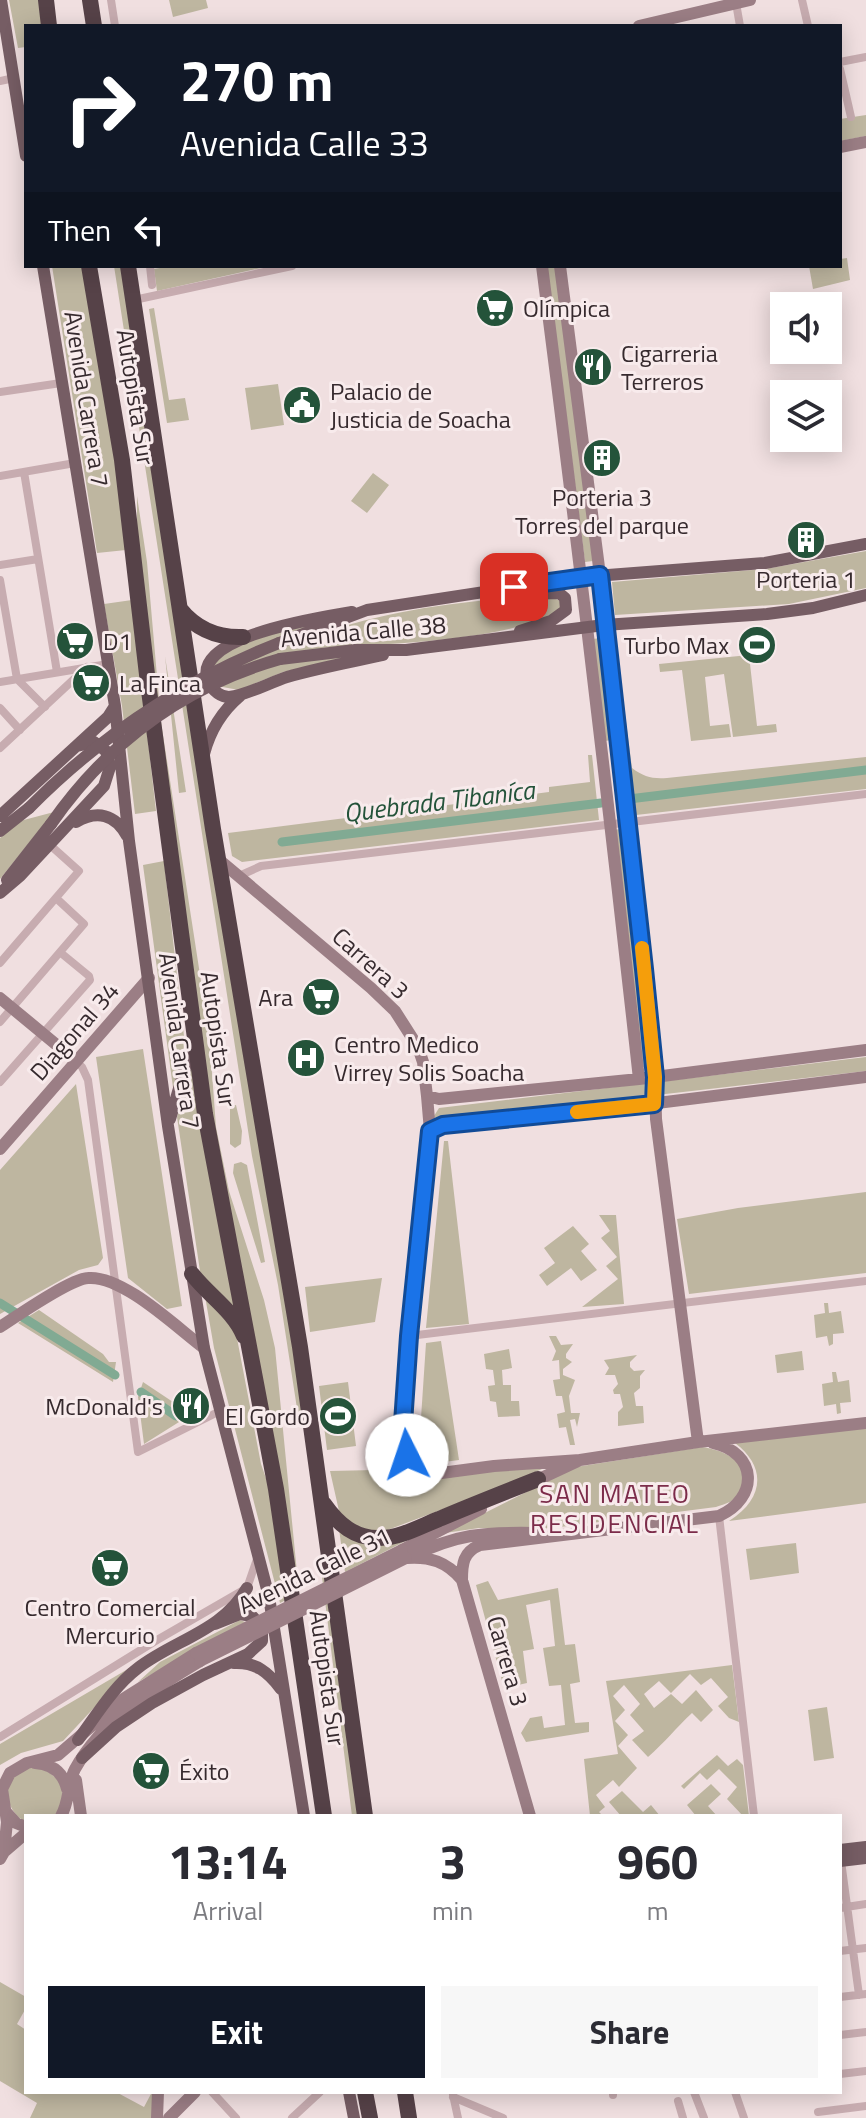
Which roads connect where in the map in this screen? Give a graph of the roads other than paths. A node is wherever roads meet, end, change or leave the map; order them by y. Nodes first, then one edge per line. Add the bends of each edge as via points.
1 (1, 0) edge
2 (46, 0) edge
3 (90, 0) edge
4 (111, 0) edge
5 (750, 0) edge
6 (802, 0) edge
7 (736, 3) junction
8 (49, 24) edge
9 (94, 24) edge
10 (115, 24) edge
11 (648, 24) edge
12 (740, 24) edge
13 (808, 24) edge
14 (866, 57) edge
15 (842, 62) edge
16 (14, 78) junction
17 (842, 78) edge
18 (0, 81) edge
19 (851, 117) dead end
20 (866, 142) edge
21 (24, 143) edge
22 (842, 147) edge
23 (43, 268) edge
24 (89, 268) edge
25 (128, 268) edge
26 (150, 268) edge
27 (283, 268) edge
28 (542, 268) edge
29 (560, 268) edge
30 (152, 285) dead end
31 (133, 300) junction
32 (61, 383) junction
33 (0, 392) edge
34 (75, 463) junction
35 (0, 465) edge
36 (24, 472) junction
37 (1, 476) edge
38 (866, 544) edge
39 (38, 559) junction
40 (0, 565) edge
41 (600, 575) junction
42 (582, 577) junction
43 (0, 580) edge
44 (866, 595) edge
45 (455, 596) junction
46 (180, 609) junction
47 (367, 610) junction
48 (604, 625) junction
49 (587, 628) junction
50 (243, 637) junction
51 (489, 640) junction
52 (406, 650) junction
53 (108, 664) junction
54 (87, 667) junction
55 (57, 672) junction
56 (17, 679) junction
57 (0, 682) edge
58 (243, 694) junction
59 (115, 706) junction
60 (45, 707) junction
61 (0, 708) edge
62 (20, 730) junction
63 (77, 746) junction
64 (0, 748) edge
65 (600, 748) junction
66 (203, 757) junction
67 (619, 759) junction
68 (602, 769) junction
69 (866, 794) edge
70 (0, 816) edge
71 (627, 823) junction
72 (70, 825) junction
73 (608, 825) junction
74 (0, 831) edge
75 (129, 841) junction
76 (50, 845) junction
77 (217, 858) junction
78 (239, 876) junction
79 (0, 891) edge
80 (56, 898) junction
81 (61, 953) junction
82 (0, 963) edge
83 (149, 978) junction
84 (0, 998) edge
85 (12, 1008) junction
86 (0, 1022) edge
87 (194, 1032) junction
88 (42, 1033) junction
89 (866, 1050) edge
90 (76, 1061) junction
91 (655, 1077) junction
92 (866, 1077) edge
93 (639, 1079) junction
94 (0, 1082) edge
95 (427, 1096) junction
96 (654, 1104) junction
97 (168, 1126) junction
98 (430, 1131) junction
99 (0, 1149) edge
100 (192, 1274) junction
101 (866, 1281) edge
102 (115, 1284) junction
103 (680, 1304) junction
104 (0, 1327) edge
105 (409, 1336) junction
106 (204, 1348) junction
107 (252, 1356) junction
108 (220, 1411) junction
109 (866, 1423) edge
110 (698, 1442) junction
111 (580, 1460) junction
112 (538, 1479) junction
113 (322, 1501) junction
114 (719, 1516) junction
115 (570, 1534) junction
116 (404, 1554) junction
117 (258, 1555) junction
118 (462, 1580) junction
119 (247, 1588) junction
120 (215, 1624) junction
121 (198, 1657) junction
122 (230, 1663) junction
123 (282, 1691) junction
124 (0, 1737) edge
125 (78, 1740) junction
126 (80, 1762) junction
127 (27, 1763) junction
128 (0, 1771) edge
129 (68, 1798) junction
130 (2, 1806) edge
131 (62, 1814) edge
132 (68, 1814) edge
133 (81, 1814) edge
134 (304, 1814) edge
135 (324, 1814) edge
136 (365, 1814) edge
137 (529, 1814) edge
138 (754, 1814) edge
139 (24, 1829) edge
140 (24, 1832) edge
141 (866, 1847) edge
142 (842, 1850) edge
143 (2, 1856) edge
144 (866, 1858) edge
145 (842, 1861) edge
146 (842, 1884) edge
147 (866, 1904) edge
148 (844, 1908) edge
149 (866, 1948) edge
150 (853, 1950) junction
151 (842, 1951) edge
152 (862, 1994) edge
153 (842, 1997) edge
154 (866, 2032) edge
155 (842, 2035) edge
156 (866, 2071) edge
157 (842, 2074) edge
158 (158, 2094) edge
159 (193, 2094) edge
160 (214, 2094) edge
161 (318, 2094) edge
162 (349, 2094) edge
163 (365, 2094) edge
164 (405, 2094) edge
165 (453, 2094) edge
166 (695, 2094) edge
167 (736, 2094) edge
168 (678, 2101) dead end
169 (866, 2106) edge
170 (818, 2112) dead end
171 (157, 2118) edge
172 (169, 2118) edge
173 (236, 2118) edge
174 (292, 2118) edge
175 (354, 2118) edge
176 (370, 2118) edge
177 (409, 2118) edge
178 (458, 2118) edge
179 (503, 2118) edge
180 (683, 2118) edge
181 (704, 2118) edge
182 (744, 2118) edge

1 - 16 main road
2 - 8 highway
3 - 9 highway
4 - 10 street
5 - 7 street
6 - 13 street
7 - 11 street
7 - 12 street
14 - 15 street
16 - 18 street
16 - 21 main road
17 - 19 street
20 - 22 street
23 - 32 main road, Avenida Carrera 7
24 - 87 highway, Autopista Sur via 119,435
25 - 31 highway, Autopista Sur
26 - 30 street
27 - 31 street
28 - 42 street
29 - 41 street
31 - 46 highway, Autopista Sur
32 - 33 street
32 - 34 main road, Avenida Carrera 7
34 - 36 street
34 - 53 main road, Avenida Carrera 7
35 - 37 street
36 - 37 street
36 - 39 street
38 - 41 main road, Avenida Calle 38 via 765,563
39 - 40 street
39 - 55 street
41 - 42 main road, Avenida Calle 38
41 - 48 street
42 - 45 main road, Avenida Calle 38
42 - 49 street
43 - 56 street
44 - 48 main road, Avenida Calle 38 via 767,614
45 - 47 main road, Avenida Calle 38
45 - 51 main road via 552,591 565,598 566,610 560,617
46 - 50 highway via 211,633
46 - 66 highway, Autopista Sur
47 - 50 main road
47 - 74 main road, Avenida Calle 38, bridge via 228,664 156,703 89,751
48 - 49 main road, Avenida Calle 38
48 - 67 street
49 - 51 main road, Avenida Calle 38
49 - 65 street
50 - 58 main road via 215,654 206,675 219,694
51 - 52 main road, Avenida Calle 38
52 - 58 main road via 290,676
52 - 79 main road, Avenida Calle 38, bridge via 330,651 280,659 185,697 96,767
53 - 54 street
53 - 59 main road, Avenida Carrera 7
54 - 55 street
54 - 60 street
55 - 56 street
56 - 57 street
56 - 60 street
58 - 66 main road via 221,715
59 - 63 main road
59 - 75 main road, Avenida Carrera 7
60 - 62 street
61 - 62 street
62 - 64 street
63 - 70 main road
63 - 72 main road via 101,745 109,758 109,776
65 - 67 street via 611,744
65 - 68 street
66 - 77 highway, Autopista Sur
67 - 68 street via 616,774
67 - 71 street
68 - 73 street
69 - 71 street
71 - 73 street
71 - 91 street
72 - 75 main road via 92,815 107,816
72 - 76 main road
73 - 78 street via 261,866
73 - 93 street
75 - 83 main road, Avenida Carrera 7
76 - 79 main road
76 - 80 street via 79,871
77 - 78 street, Carrera 3
77 - 113 highway, Autopista Sur
78 - 95 street, Carrera 3 via 395,1011 418,1047
80 - 81 street via 84,924
80 - 82 street
81 - 85 street
81 - 88 street via 91,978
83 - 90 street, Diagonal 34
83 - 97 main road, Avenida Carrera 7
84 - 85 street
85 - 86 street
85 - 88 street
87 - 97 main road
87 - 107 highway, Autopista Sur via 210,1146
88 - 90 street
88 - 94 street
89 - 91 street
90 - 99 street, Diagonal 34
90 - 102 street via 88,1080
91 - 93 street
91 - 96 street
92 - 96 street
93 - 95 street
95 - 98 street, Carrera 3
96 - 98 street via 443,1125
96 - 103 street
97 - 100 main road, Avenida Carrera 7
98 - 105 street, Carrera 3
100 - 106 main road, Avenida Carrera 7
100 - 107 highway via 238,1323
101 - 103 street
102 - 104 street via 82,1279
102 - 106 street
102 - 108 street via 138,1452
103 - 105 street
103 - 110 street
105 - 111 street, Carrera 3 via 403,1437 416,1469 434,1474
106 - 108 main road, Avenida Carrera 7
107 - 135 highway, Autopista Sur
108 - 117 main road, Avenida Carrera 7
109 - 110 street, Avenida Calle 31
110 - 111 street, Avenida Calle 31
110 - 114 street via 728,1448 748,1471 744,1495
111 - 112 street, Avenida Calle 31
112 - 113 highway via 380,1539 350,1531
112 - 116 street, Avenida Calle 31
113 - 136 highway, Autopista Sur
114 - 115 street
114 - 138 street
115 - 116 street, Avenida Calle 31 via 471,1534
115 - 118 street via 473,1548 464,1558
116 - 118 street via 441,1562
116 - 121 street, Avenida Calle 31, bridge
117 - 119 street
117 - 123 main road, Avenida Carrera 7
118 - 137 street, Carrera 3
119 - 120 main road
119 - 124 street
120 - 122 main road via 246,1614 262,1627 259,1646
120 - 125 main road via 134,1671
121 - 125 street, Avenida Calle 31 via 123,1699
121 - 126 street, Avenida Calle 31 via 121,1713
122 - 123 main road via 255,1665
122 - 126 main road via 152,1703 116,1727
123 - 134 main road, Avenida Carrera 7
125 - 127 street, Avenida Calle 31 via 58,1755
126 - 129 street, Avenida Calle 31
126 - 133 street via 76,1787
127 - 128 street, Avenida Calle 31
127 - 129 street via 56,1769
127 - 130 street via 5,1781
129 - 131 street, Avenida Calle 31
129 - 132 street
130 - 139 street
130 - 143 street
140 - 143 street
141 - 142 main road
144 - 145 main road
146 - 148 street
147 - 148 street
148 - 150 street
149 - 150 street
150 - 151 street
150 - 152 street
152 - 153 street
154 - 155 street
156 - 157 street
158 - 171 street
159 - 172 street
160 - 173 street
161 - 174 street
162 - 175 main road
163 - 176 highway
164 - 177 highway
165 - 178 street
165 - 179 street
166 - 181 street
167 - 182 street
168 - 180 street
169 - 170 street

